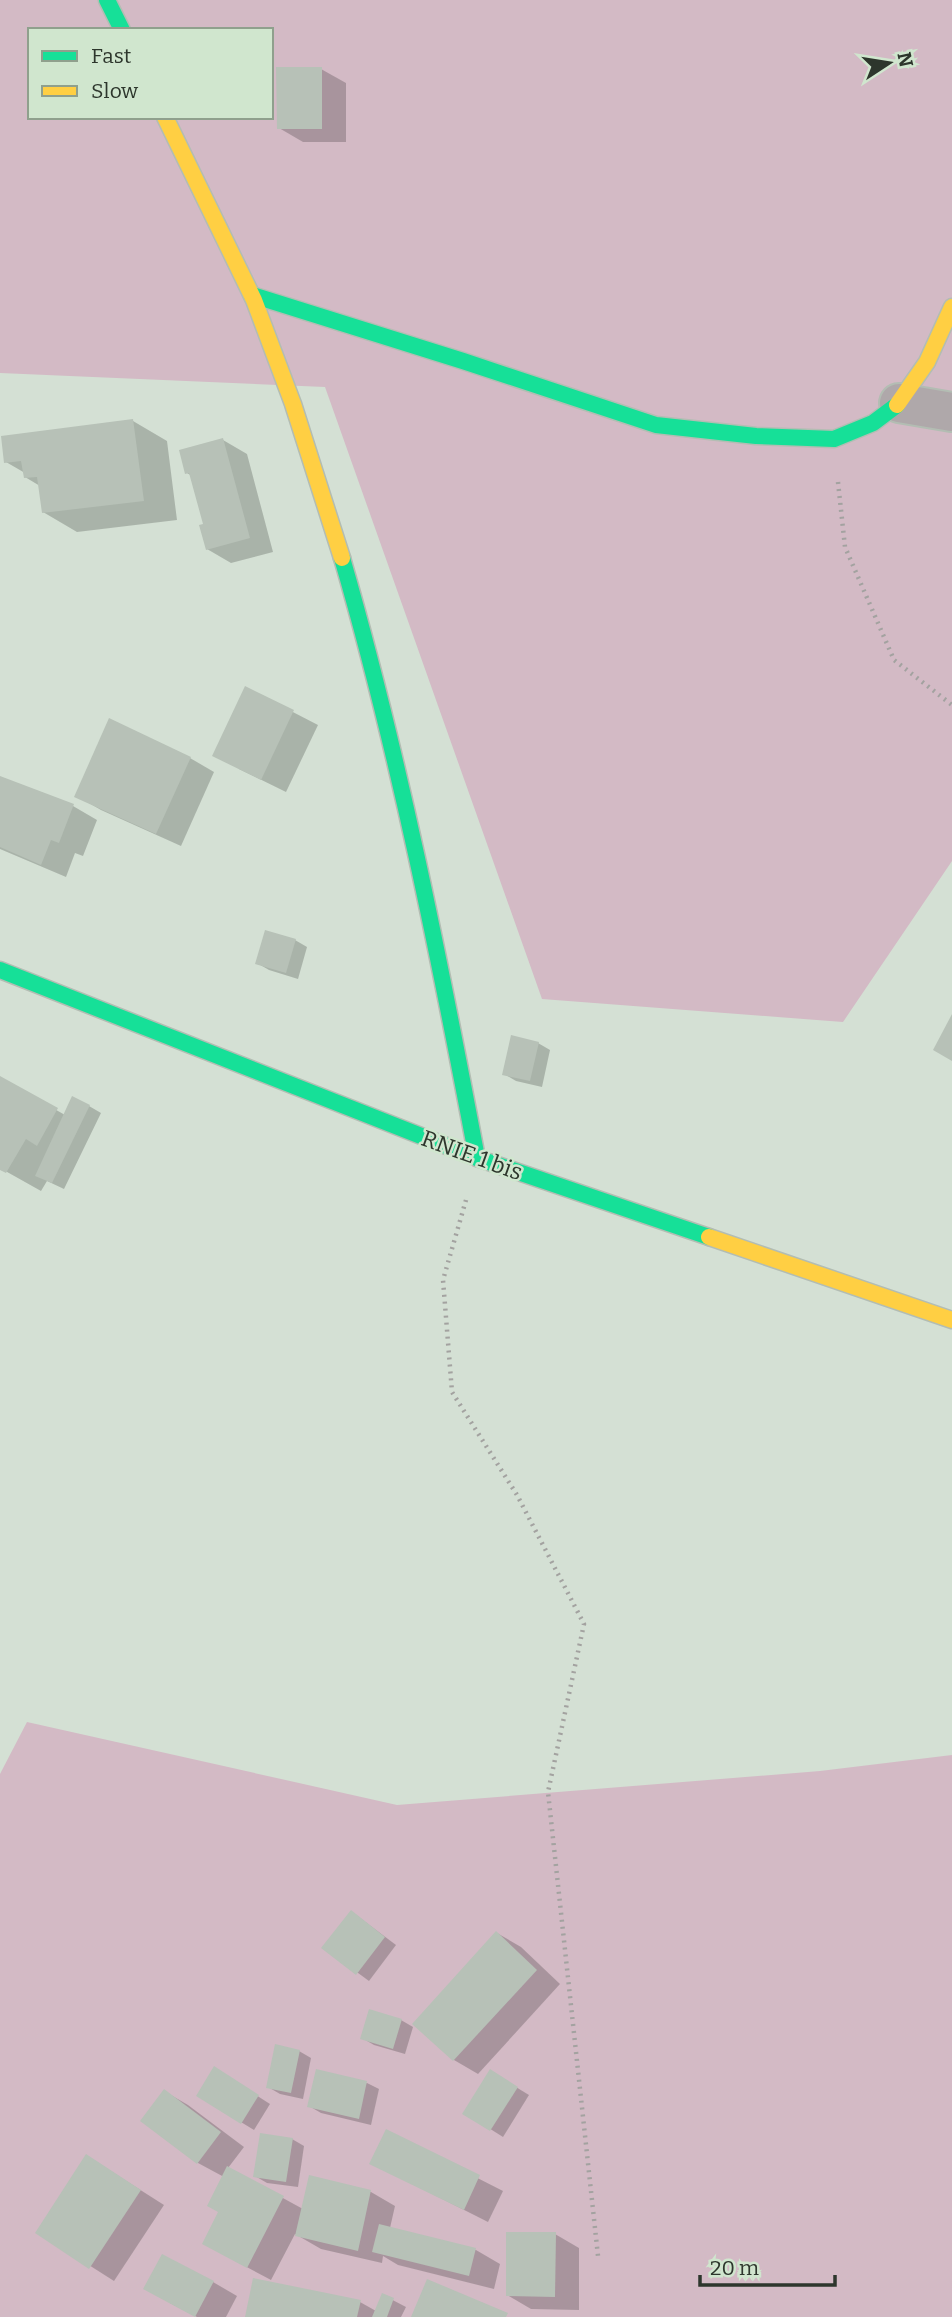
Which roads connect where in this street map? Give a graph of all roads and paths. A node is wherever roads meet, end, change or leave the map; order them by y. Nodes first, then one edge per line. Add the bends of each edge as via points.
1 (107, 0) edge
2 (121, 28) edge
3 (165, 119) edge
4 (252, 296) junction
5 (952, 307) edge
6 (899, 402) junction
7 (952, 412) edge
8 (834, 439) junction
9 (952, 705) edge
10 (0, 970) edge
11 (477, 1158) junction
12 (952, 1320) edge
13 (598, 2256) dead end

1 - 2 street
3 - 4 street
4 - 8 street via 656,425
4 - 11 street via 322,489 363,639 443,976
5 - 6 street via 927,362
6 - 7 street
6 - 8 street via 873,423
8 - 9 path via 845,547 894,660
10 - 11 street, RNIE 1 bis
11 - 12 street, RNIE 1 bis
11 - 13 path via 443,1280 452,1392 517,1495 584,1624 548,1792

